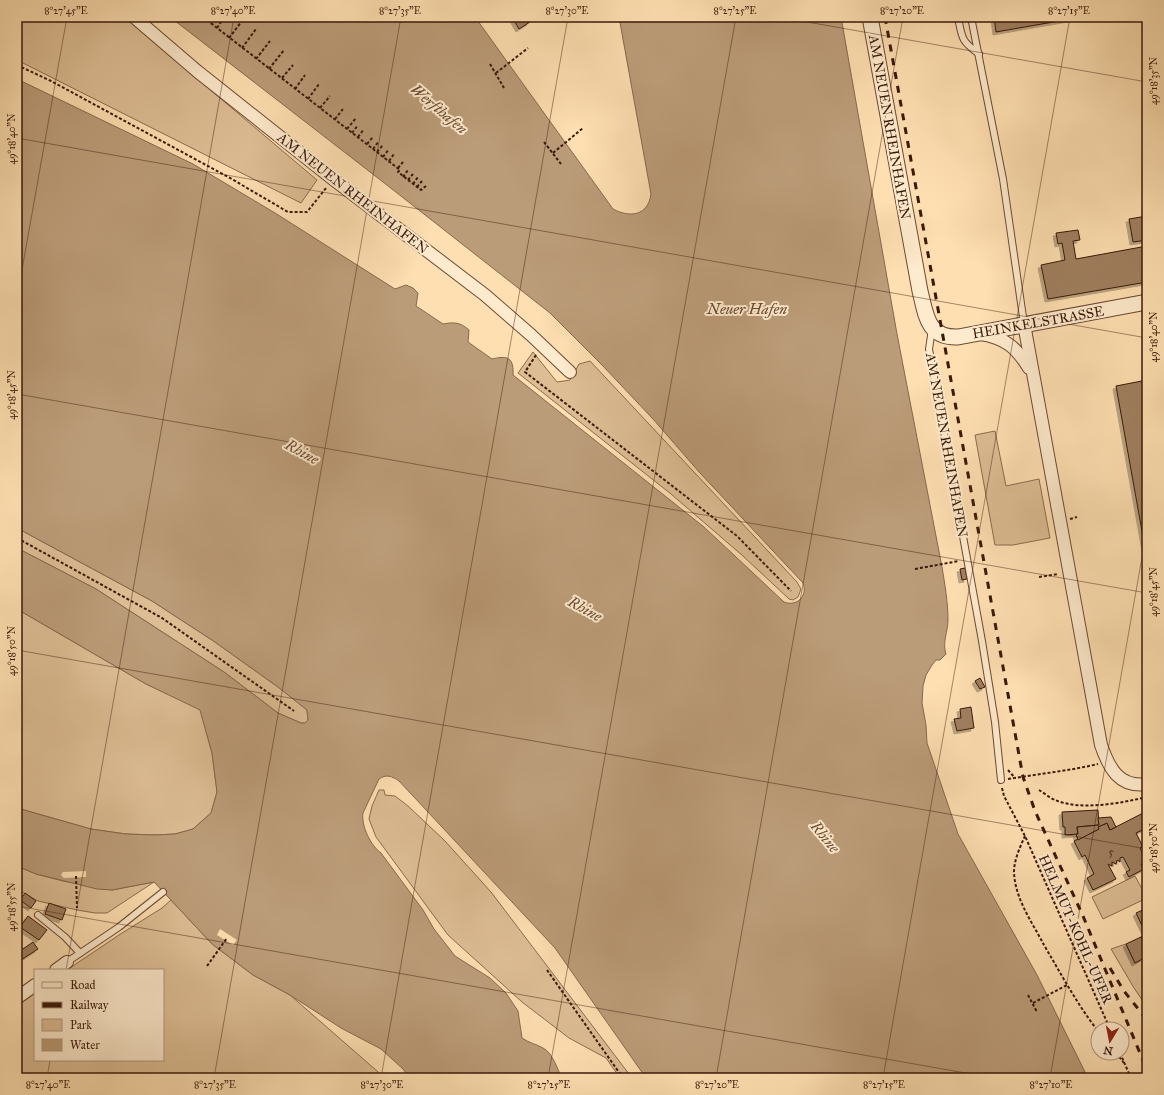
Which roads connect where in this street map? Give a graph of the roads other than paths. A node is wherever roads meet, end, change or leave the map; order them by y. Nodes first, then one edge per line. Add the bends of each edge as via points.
1 (134, 17) edge
2 (870, 17) edge
3 (958, 17) edge
4 (971, 17) edge
5 (979, 54) junction
6 (1147, 302) edge
7 (1024, 324) junction
8 (932, 328) junction
9 (978, 333) junction
10 (570, 372) dead end
11 (1032, 374) junction
12 (1001, 780) road end
13 (1147, 784) edge
14 (163, 892) dead end
15 (38, 915) dead end
16 (80, 953) junction
17 (67, 962) joint
18 (57, 969) edge
19 (34, 986) edge
20 (17, 998) edge

1 - 10 street, AM NEUEN RHEINHAFEN via 333,179 485,295
2 - 8 street, AM NEUEN RHEINHAFEN via 920,291 926,318
3 - 5 lane via 962,38
4 - 5 lane
5 - 7 lane via 1003,179
6 - 7 street, HEINKELSTRASSE
7 - 9 street, HEINKELSTRASSE
7 - 11 street
8 - 9 street, HEINKELSTRASSE via 942,336 951,337
8 - 12 lane, AM NEUEN RHEINHAFEN via 929,349 982,641
9 - 11 street via 992,336 1013,347
11 - 13 street via 1101,746 1115,774 1133,784
14 - 16 lane via 119,927
15 - 16 lane
16 - 17 lane
17 - 18 street
19 - 20 street

